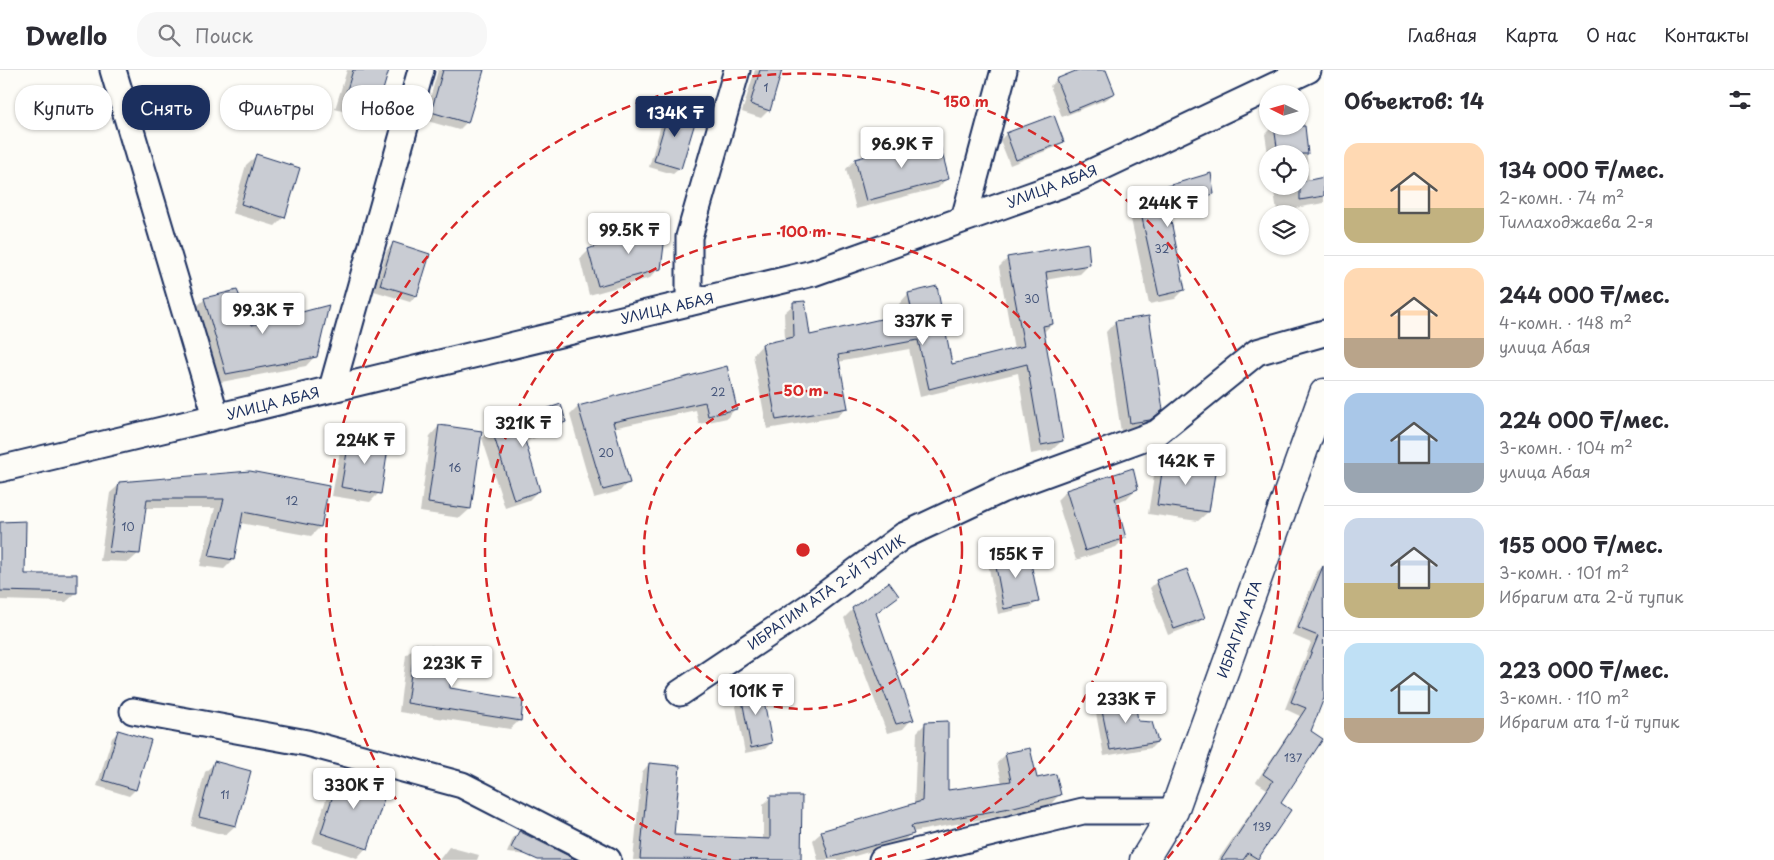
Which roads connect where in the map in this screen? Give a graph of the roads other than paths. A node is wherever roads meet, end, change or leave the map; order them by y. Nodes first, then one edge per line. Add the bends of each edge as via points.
1 (113, 70) edge
2 (422, 70) edge
3 (737, 70) edge
4 (1004, 70) edge
5 (1308, 70) edge
6 (964, 219) junction
7 (688, 303) junction
8 (1324, 333) edge
9 (332, 388) junction
10 (1324, 393) edge
11 (216, 416) junction
12 (0, 469) edge
13 (680, 693) dead end
14 (133, 711) dead end
15 (1174, 811) junction
16 (608, 860) edge
17 (882, 860) edge
18 (1144, 860) edge

1 - 11 street
2 - 9 street
3 - 7 street via 689,237
4 - 6 street
5 - 6 street, УЛИЦА АБАЯ via 1077,179
6 - 7 street, УЛИЦА АБАЯ via 813,273
7 - 9 street, УЛИЦА АБАЯ
8 - 13 street, ИБРАГИМ АТА 2-Й ТУПИК via 1257,352 1157,433 1001,490 903,536 807,608
9 - 11 street, УЛИЦА АБАЯ
10 - 15 street, ИБРАГИМ АТА
11 - 12 street, УЛИЦА АБАЯ
14 - 16 street via 306,744 462,785
15 - 17 street via 1083,811
15 - 18 street, ИБРАГИМ АТА

